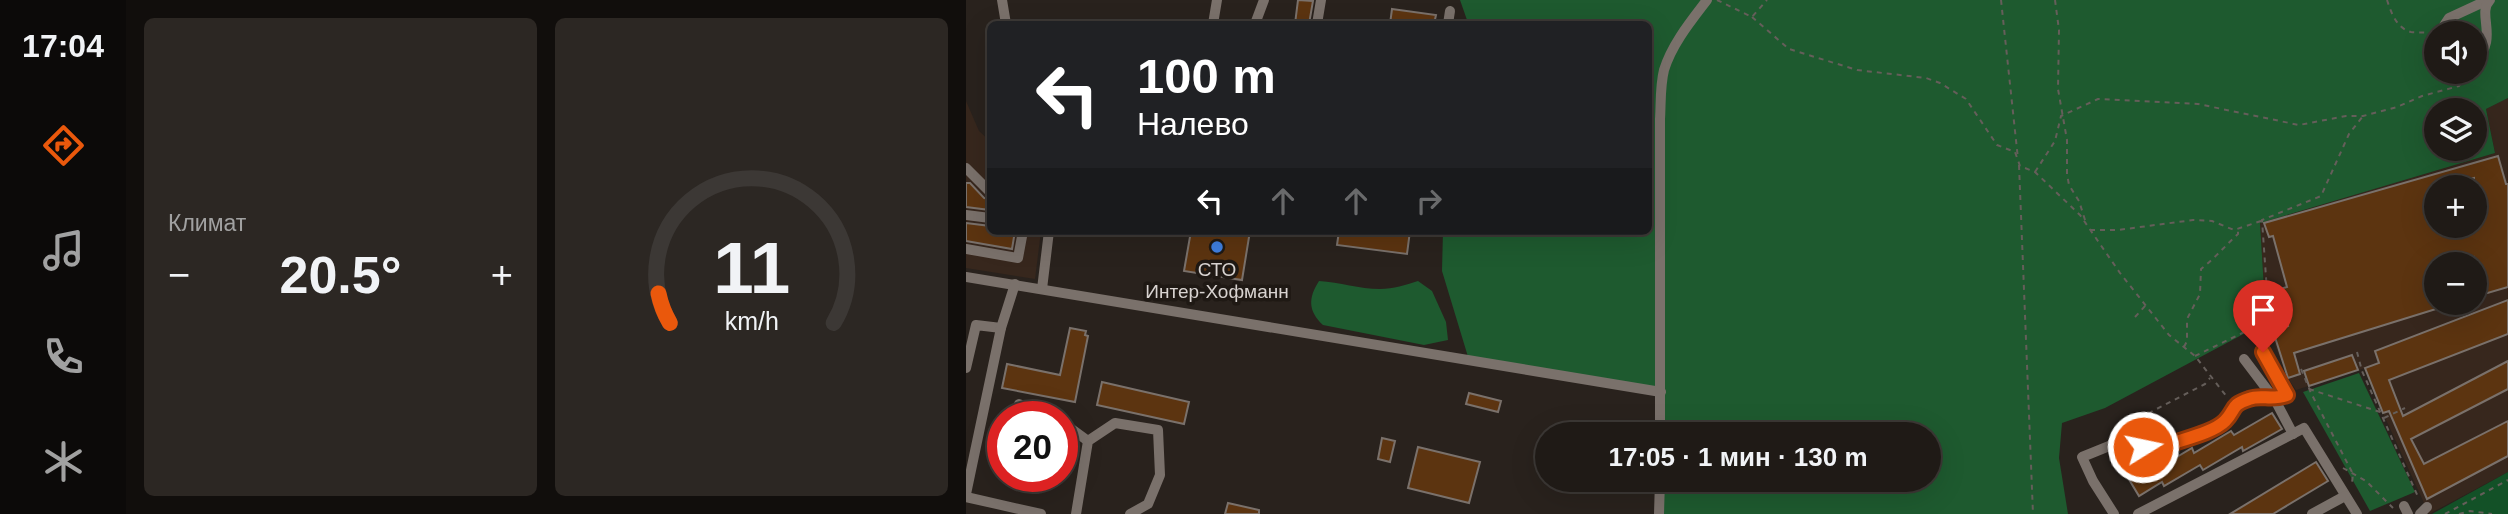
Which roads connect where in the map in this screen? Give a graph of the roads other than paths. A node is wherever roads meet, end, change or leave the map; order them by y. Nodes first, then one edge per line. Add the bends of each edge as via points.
1 (1002, 0) edge
2 (1217, 0) edge
3 (1264, 0) edge
4 (1321, 0) edge
5 (1707, 0) edge
6 (2489, 0) edge
7 (1451, 12) dead end
8 (1006, 21) edge
9 (1214, 21) edge
10 (1256, 21) edge
11 (1318, 21) edge
12 (1449, 21) edge
13 (2447, 21) edge
14 (2487, 21) edge
15 (966, 168) edge
16 (971, 178) edge
17 (987, 190) edge
18 (966, 215) edge
19 (987, 218) edge
20 (1022, 235) edge
21 (1049, 235) edge
22 (966, 249) edge
23 (966, 277) edge
24 (1015, 284) junction
25 (1042, 289) junction
26 (1001, 328) junction
27 (2263, 352) dead end
28 (2244, 359) dead end
29 (966, 368) edge
30 (1661, 392) junction
31 (2275, 400) junction
32 (1660, 422) edge
33 (1078, 434) edge
34 (2293, 434) junction
35 (1088, 441) junction
36 (1660, 492) edge
37 (966, 496) edge
38 (2346, 498) junction
39 (1041, 514) edge
40 (1076, 514) edge
41 (1130, 514) edge
42 (1659, 514) edge
43 (2114, 514) edge
44 (2138, 514) edge
45 (2312, 514) edge
46 (2357, 514) edge

1 - 8 street
2 - 9 street
3 - 10 street
4 - 11 street
5 - 30 street via 1675,46 1662,84
6 - 13 street
6 - 14 street
7 - 12 street
15 - 16 street
16 - 17 street
18 - 19 street
20 - 22 street via 1018,258
21 - 25 street
23 - 24 street
24 - 25 street
24 - 26 street
25 - 30 street
26 - 29 street via 976,325
26 - 37 street
27 - 31 street via 2287,395
28 - 31 street
30 - 32 street
31 - 34 street
31 - 43 street via 2253,397 2235,404 2225,421 2153,451 2129,438 2082,457
33 - 35 street
34 - 38 street via 2304,428
34 - 44 street
35 - 40 street
35 - 41 street via 1115,423 1158,430 1160,475 1148,504
36 - 42 street
37 - 39 street
38 - 45 street
38 - 46 street

